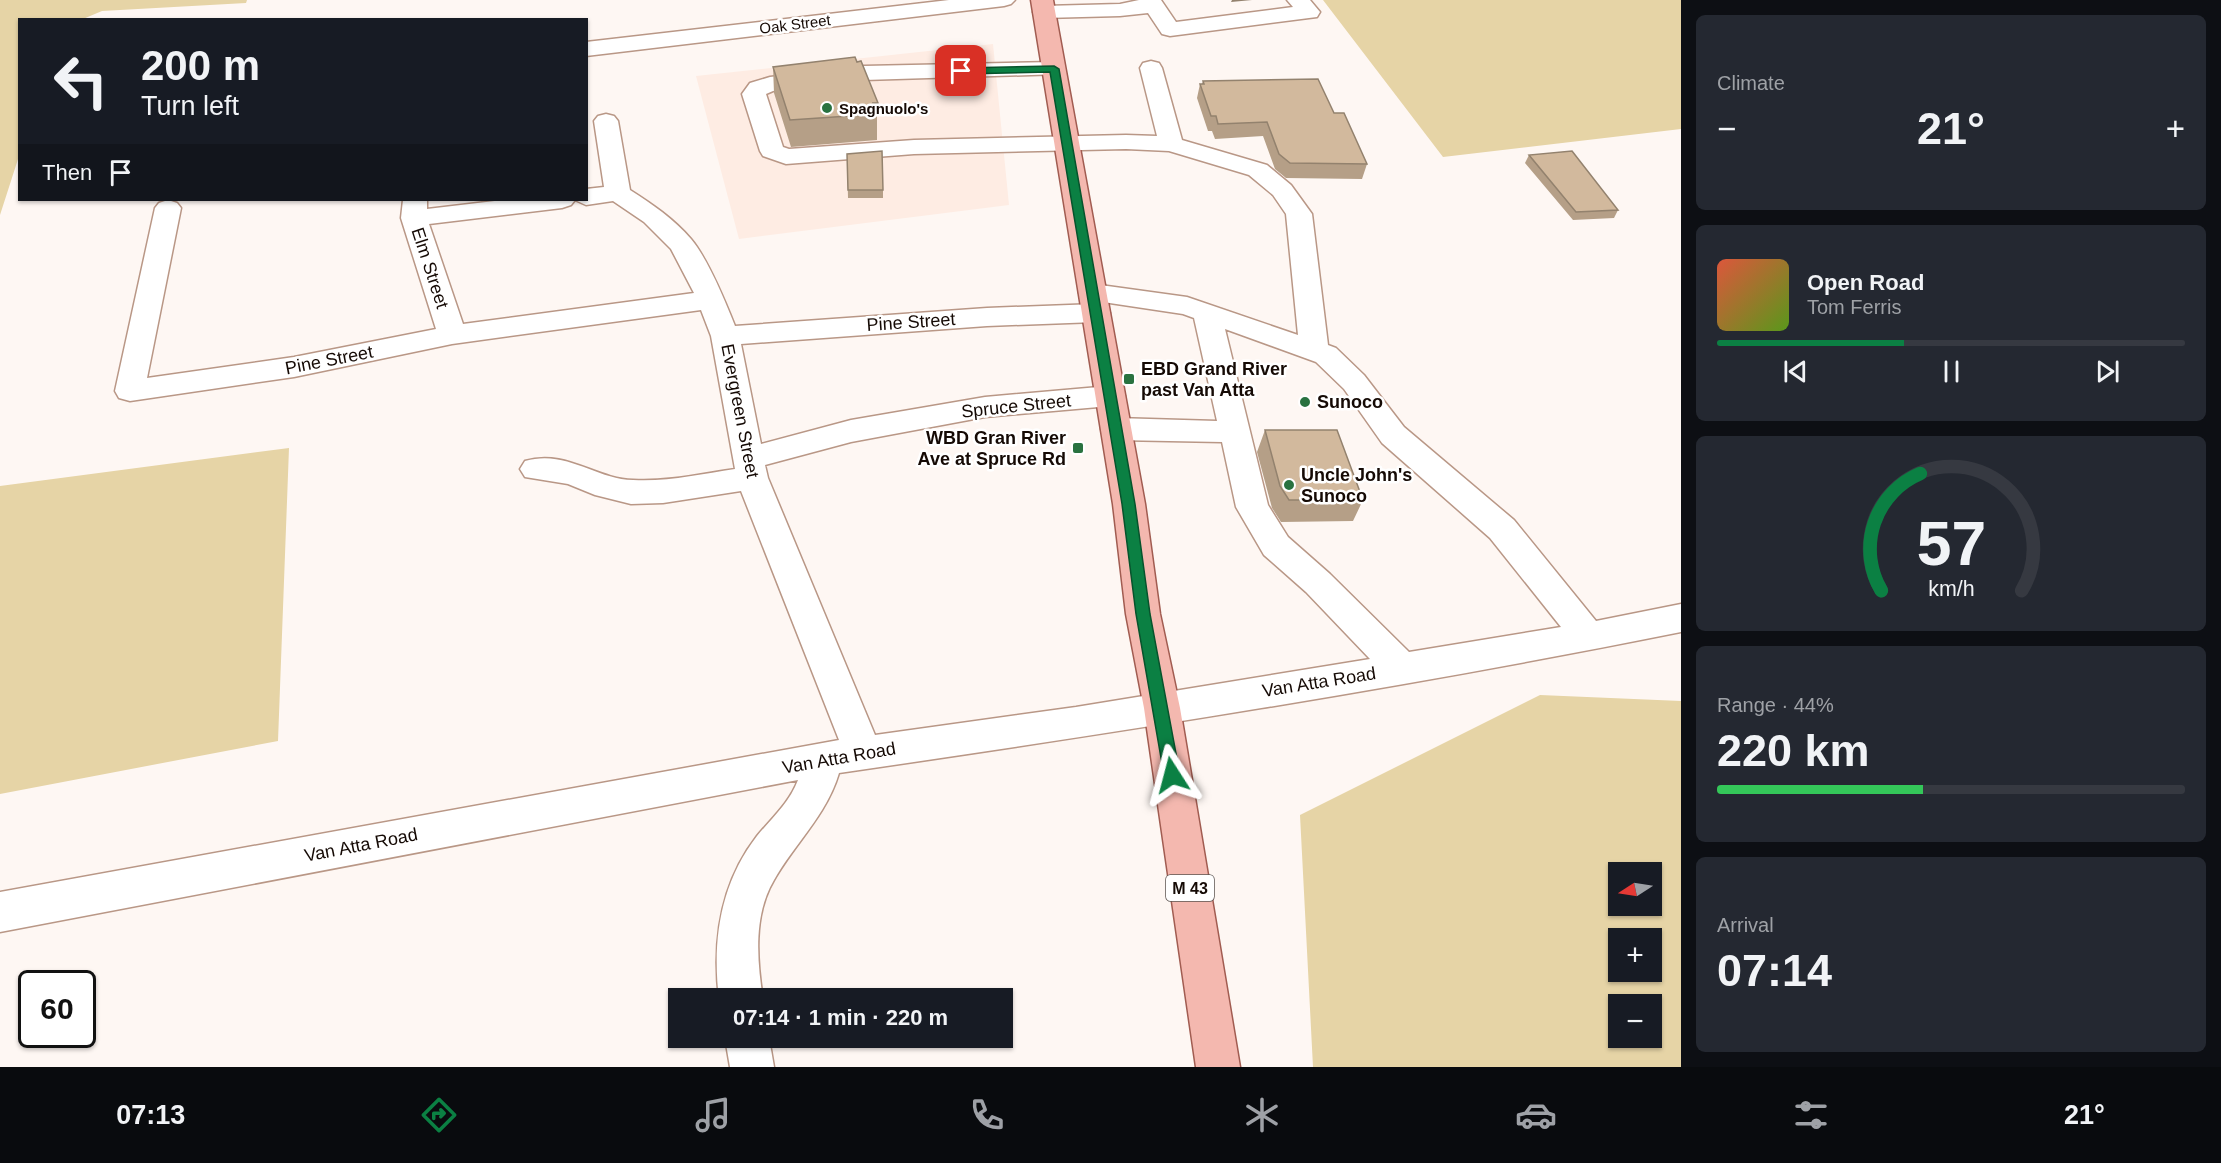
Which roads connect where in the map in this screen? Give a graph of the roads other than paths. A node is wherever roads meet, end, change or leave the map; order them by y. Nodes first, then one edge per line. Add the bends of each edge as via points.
1 (1004, 0) edge
2 (1298, 0) edge
3 (1152, 3) edge
4 (1043, 6) edge
5 (588, 49) edge
6 (1054, 69) junction
7 (1151, 69) dead end
8 (606, 121) dead end
9 (1067, 144) junction
10 (1172, 144) junction
11 (618, 193) junction
12 (588, 196) edge
13 (546, 201) edge
14 (168, 208) dead end
15 (414, 209) edge
16 (711, 300) junction
17 (1094, 303) junction
18 (1207, 313) junction
19 (452, 335) junction
20 (725, 336) junction
21 (1314, 351) junction
22 (1110, 396) junction
23 (1116, 429) junction
24 (1235, 432) junction
25 (536, 469) dead end
26 (750, 469) junction
27 (1681, 618) edge
28 (1589, 637) junction
29 (1403, 669) junction
30 (1162, 708) junction
31 (863, 753) junction
32 (824, 759) junction
33 (0, 912) edge
34 (740, 988) edge
35 (749, 1048) edge
36 (752, 1067) edge
37 (1218, 1067) edge

1 - 5 street, Oak Street
2 - 3 street via 1309,12 1170,29
3 - 4 street via 1120,10
4 - 6 main road, M 43
6 - 9 main road, M 43
6 - 9 street via 864,73 770,84 754,94 772,151 786,157 914,147
7 - 10 street
8 - 11 street
9 - 10 street
9 - 17 main road, M 43
10 - 21 street via 1258,170 1282,190 1299,214
11 - 12 street
11 - 16 street, Evergreen Street via 653,216 682,245
13 - 15 street
14 - 19 street, Pine Street via 130,391 294,367
15 - 19 street, Elm Street
16 - 19 street, Pine Street
16 - 20 street, Evergreen Street
17 - 18 street, Pine Street via 1187,306
17 - 20 street, Pine Street via 1006,316
17 - 22 main road, M 43
18 - 21 street, Pine Street
18 - 24 street
20 - 26 street, Evergreen Street
21 - 28 street, Pine Street via 1326,356 1354,382 1393,435 1502,529
22 - 23 main road, M 43
22 - 26 street, Spruce Street via 985,407 851,431
23 - 24 street
23 - 30 main road, M 43 via 1143,614
24 - 29 street via 1252,507 1276,546 1318,582
25 - 26 street, Spruce Street via 573,473 606,487 631,492 663,491
26 - 31 street, Evergreen Street
27 - 28 street, Van Atta Road
28 - 29 street, Van Atta Road
29 - 30 street, Van Atta Road
30 - 31 street, Van Atta Road
30 - 37 main road, M 43
31 - 32 street, Van Atta Road
32 - 33 street, Van Atta Road
32 - 34 street via 812,794 758,868 746,893 736,951
35 - 36 street

